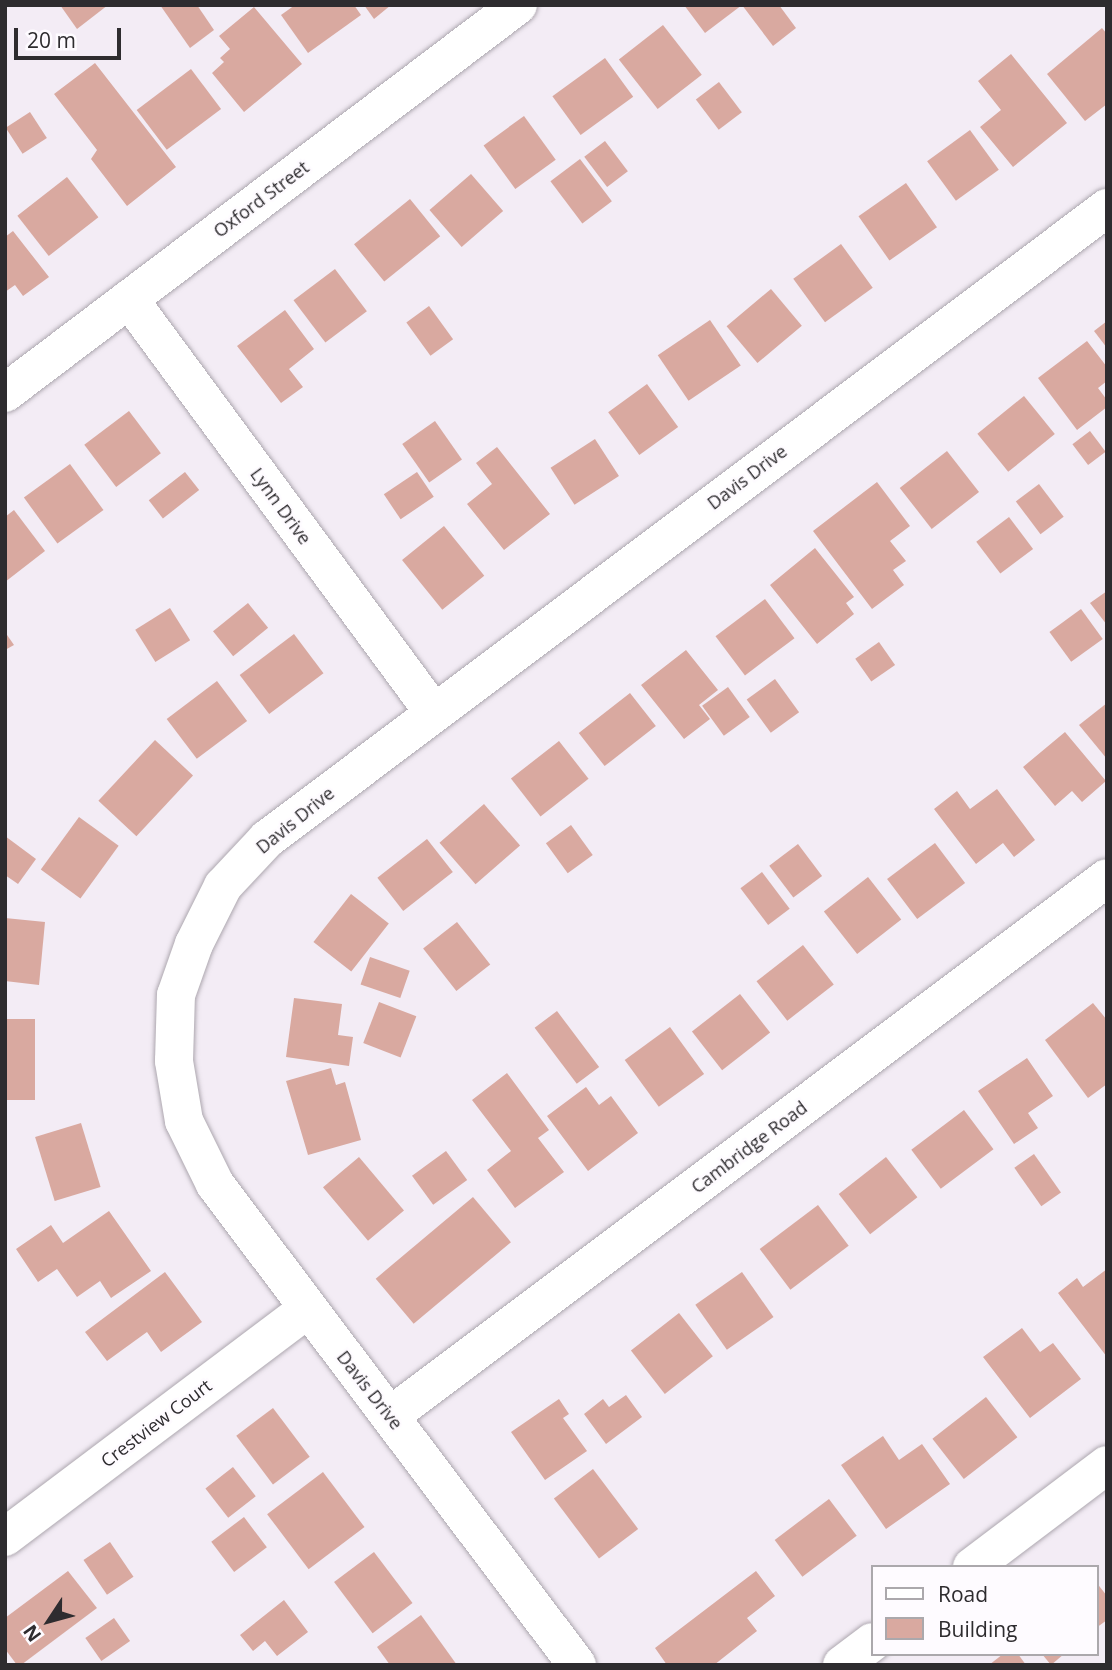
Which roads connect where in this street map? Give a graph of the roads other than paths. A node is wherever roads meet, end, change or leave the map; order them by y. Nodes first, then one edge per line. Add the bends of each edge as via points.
1 (518, 5) edge
2 (1107, 208) edge
3 (129, 299) junction
4 (5, 393) edge
5 (433, 713) junction
6 (1107, 878) edge
7 (308, 1309) junction
8 (390, 1416) junction
9 (1107, 1465) edge
10 (5, 1537) edge
11 (975, 1565) edge
12 (870, 1644) edge
13 (577, 1665) edge
14 (842, 1665) edge

1 - 3 street, Oxford Street
2 - 5 street, Davis Drive
3 - 4 street, Oxford Street
3 - 5 street, Lynn Drive
5 - 7 street, Davis Drive via 267,839 223,886 194,944 177,995 174,1060 184,1121 215,1184
6 - 8 street, Cambridge Road
7 - 8 street, Davis Drive
7 - 10 street, Crestview Court
8 - 13 street, Davis Drive
9 - 11 street
12 - 14 street

